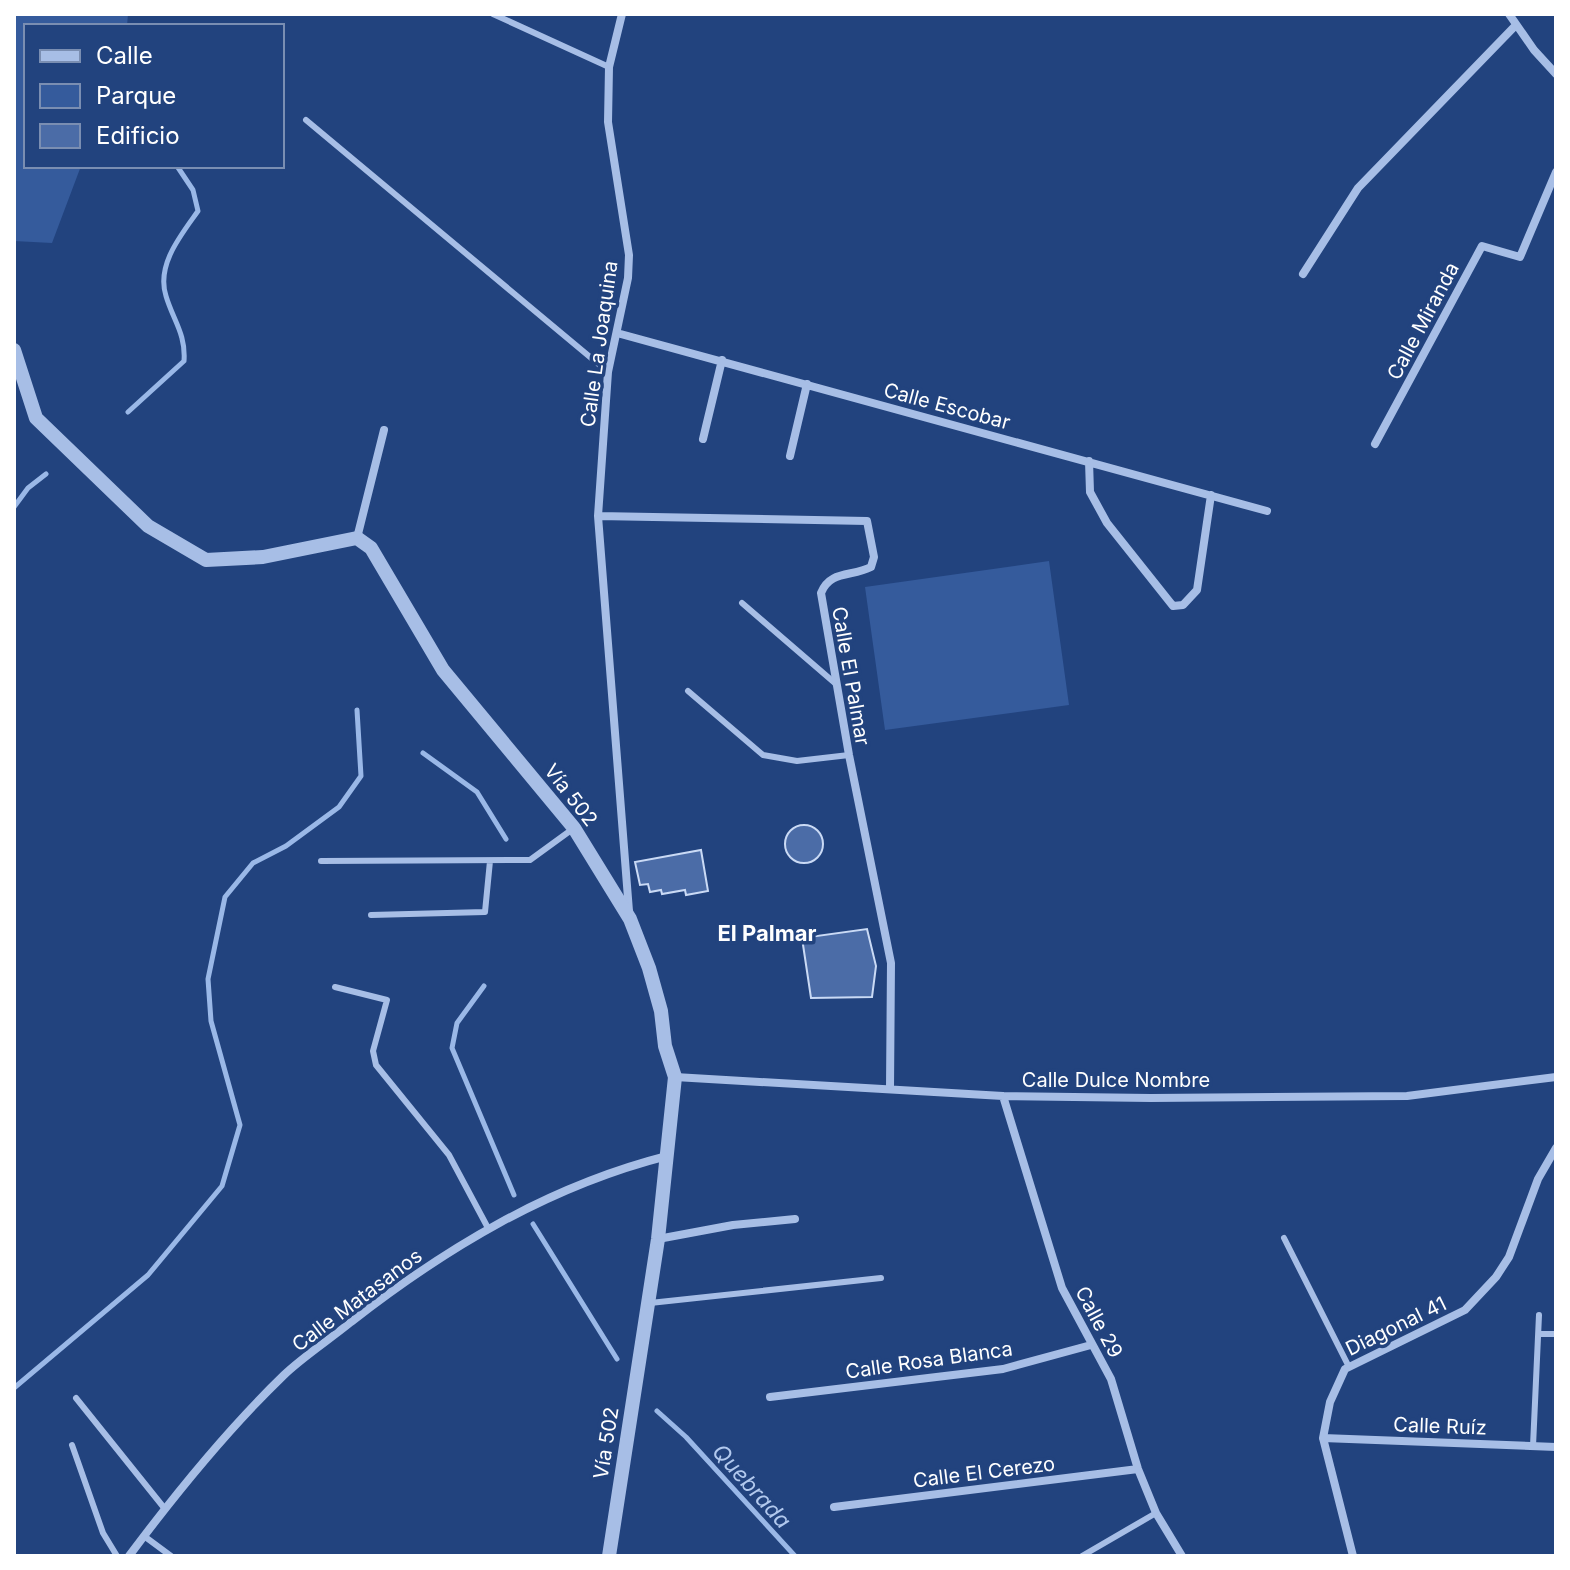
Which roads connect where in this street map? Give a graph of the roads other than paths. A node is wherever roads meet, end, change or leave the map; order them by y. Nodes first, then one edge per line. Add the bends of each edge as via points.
1 (493, 14) edge
2 (622, 14) edge
3 (1509, 14) edge
4 (1515, 26) junction
5 (609, 67) junction
6 (1556, 74) edge
7 (306, 120) dead end
8 (1556, 172) edge
9 (1303, 274) dead end
10 (617, 333) junction
11 (14, 350) edge
12 (722, 360) junction
13 (608, 372) junction
14 (807, 384) junction
15 (384, 430) dead end
16 (703, 439) dead end
17 (1375, 444) dead end
18 (790, 456) dead end
19 (1089, 461) junction
20 (1211, 495) junction
21 (1267, 511) dead end
22 (598, 516) junction
23 (357, 538) junction
24 (742, 603) dead end
25 (836, 684) junction
26 (688, 691) dead end
27 (849, 755) junction
28 (574, 828) junction
29 (321, 861) dead end
30 (490, 861) junction
31 (371, 915) dead end
32 (630, 919) junction
33 (335, 987) dead end
34 (675, 1077) junction
35 (1556, 1077) edge
36 (890, 1088) junction
37 (1003, 1096) junction
38 (1556, 1148) edge
39 (667, 1156) junction
40 (795, 1219) dead end
41 (488, 1228) junction
42 (1284, 1238) dead end
43 (658, 1239) junction
44 (881, 1278) dead end
45 (648, 1303) junction
46 (1539, 1315) dead end
47 (1539, 1334) junction
48 (1556, 1334) edge
49 (1091, 1345) junction
50 (1347, 1368) junction
51 (770, 1397) dead end
52 (76, 1398) dead end
53 (1323, 1438) junction
54 (72, 1445) dead end
55 (1533, 1446) junction
56 (1556, 1447) edge
57 (1138, 1469) junction
58 (834, 1507) dead end
59 (165, 1509) junction
60 (1156, 1513) junction
61 (144, 1536) junction
62 (117, 1556) edge
63 (129, 1556) edge
64 (171, 1556) edge
65 (609, 1556) edge
66 (1082, 1556) edge
67 (1182, 1556) edge
68 (1353, 1556) edge

1 - 5 lane
2 - 5 street, Calle La Joaquina
3 - 4 street
4 - 6 street
4 - 9 street via 1358,188
5 - 10 street, Calle La Joaquina via 608,122 629,255
7 - 13 lane
8 - 17 street, Calle Miranda via 1520,257 1482,246
10 - 12 street, Calle Escobar
10 - 13 street, Calle La Joaquina
11 - 23 street via 36,418 148,526 206,560 263,557
12 - 14 street, Calle Escobar
12 - 16 street
13 - 22 street, Calle La Joaquina
14 - 18 street
14 - 19 street, Calle Escobar
15 - 23 street
19 - 20 street, Calle Escobar
19 - 20 street via 1090,492 1107,523 1173,606 1191,600 1197,590
20 - 21 street, Calle Escobar
22 - 25 street, Calle El Palmar via 867,521 871,567 835,576 821,593
22 - 32 street, Calle La Joaquina
23 - 28 street, Vía 502 via 371,548 443,670
24 - 25 lane
25 - 27 street, Calle El Palmar
26 - 27 lane via 763,755 797,761
27 - 36 street, Calle El Palmar via 891,963
28 - 30 lane via 530,860
28 - 32 street, Vía 502
29 - 30 lane
30 - 31 lane via 485,912
32 - 34 street, Vía 502 via 649,968
33 - 41 lane via 387,1000 373,1051 376,1065 449,1155
34 - 36 street, Calle Dulce Nombre
34 - 39 street, Vía 502
35 - 37 street, Calle Dulce Nombre via 1407,1096
36 - 37 street, Calle Dulce Nombre
37 - 49 street, Calle 29 via 1062,1288
38 - 50 street, Diagonal 41 via 1520,1220 1509,1257 1486,1288 1465,1310
39 - 41 street, Calle Matasanos via 578,1183
39 - 43 street, Vía 502
40 - 43 street
41 - 59 street, Calle Matasanos via 407,1278 286,1373
42 - 50 lane
43 - 45 street, Vía 502
44 - 45 lane
45 - 65 street, Vía 502
46 - 47 lane
47 - 48 lane
47 - 55 lane
49 - 51 street, Calle Rosa Blanca via 1003,1369
49 - 57 street, Calle 29 via 1111,1379
50 - 53 street via 1330,1402
52 - 59 lane
53 - 55 street, Calle Ruíz
53 - 68 street
54 - 62 lane via 103,1533
55 - 56 street, Calle Ruíz
57 - 58 street, Calle El Cerezo
57 - 60 street, Calle 29
59 - 61 street, Calle Matasanos
60 - 66 lane
60 - 67 street, Calle 29
61 - 63 street, Calle Matasanos
61 - 64 lane

